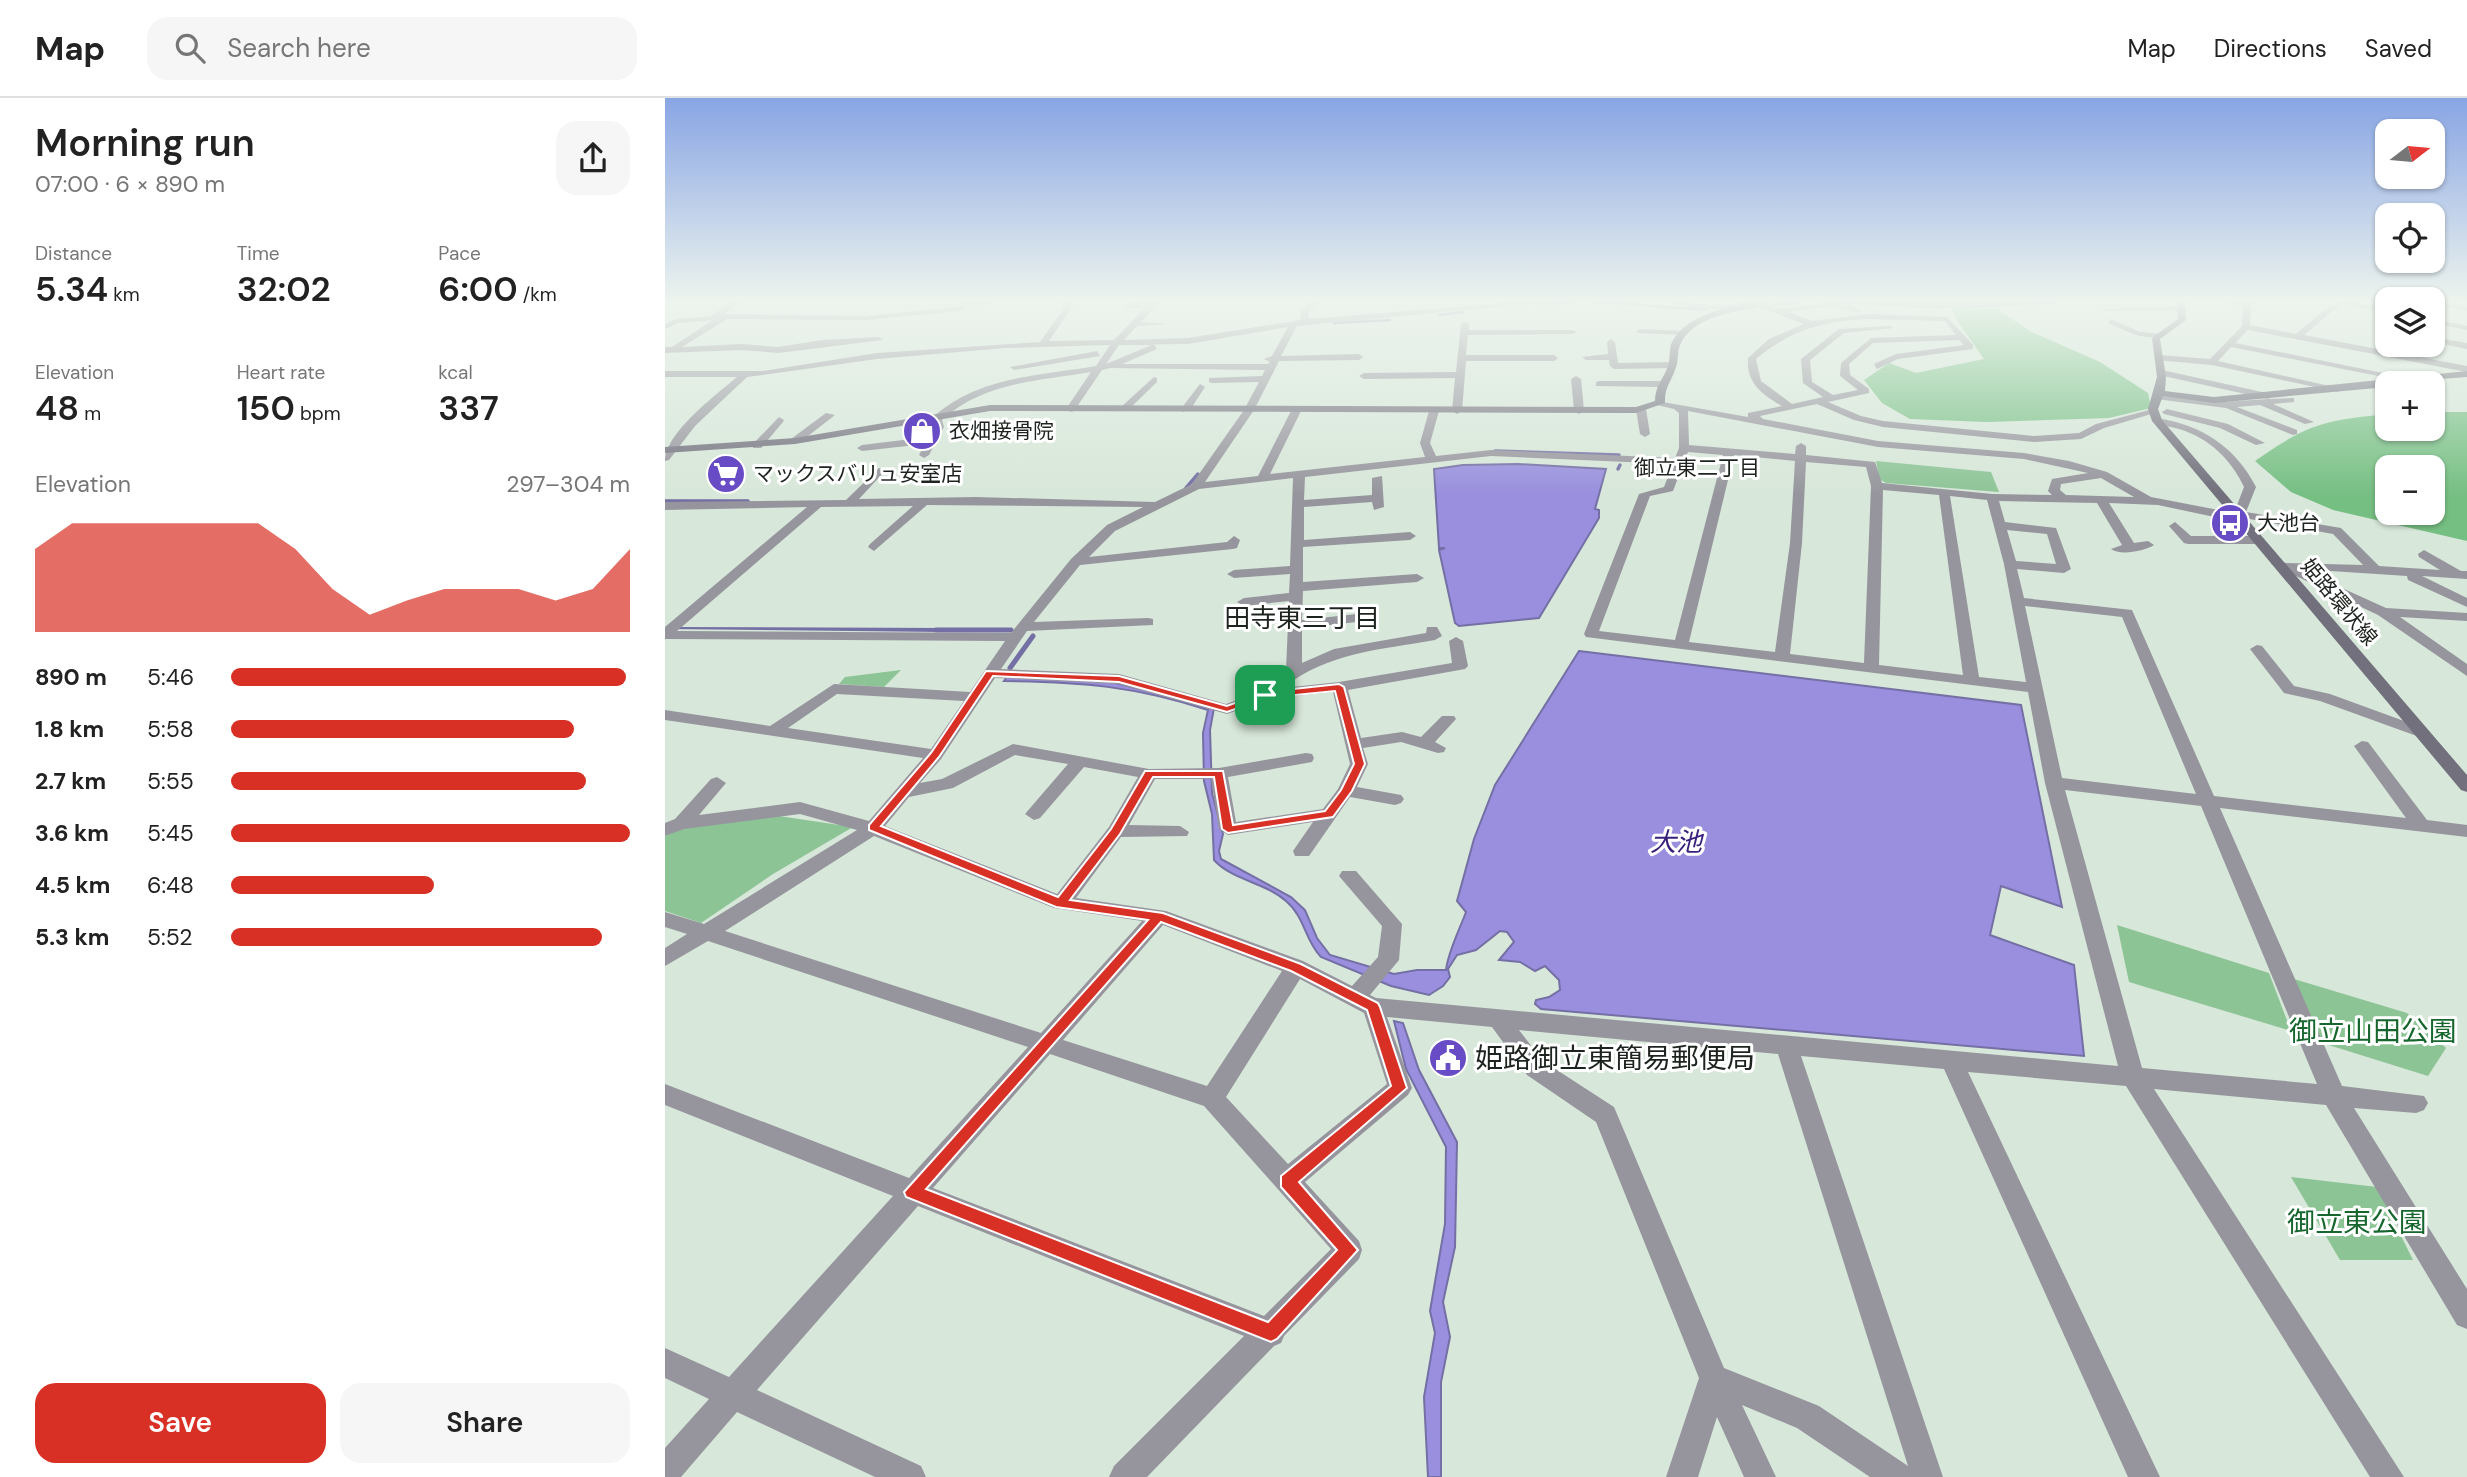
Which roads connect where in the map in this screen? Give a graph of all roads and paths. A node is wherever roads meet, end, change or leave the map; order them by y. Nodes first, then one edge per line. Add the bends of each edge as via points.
1 (720, 366) edge
2 (759, 366) edge
3 (809, 366) edge
4 (1017, 366) edge
5 (1130, 366) edge
6 (1272, 366) edge
7 (1461, 366) edge
8 (1672, 366) edge
9 (1750, 366) edge
10 (1803, 366) edge
11 (1845, 366) edge
12 (2161, 366) edge
13 (2233, 366) edge
14 (2281, 366) dead end
15 (2345, 366) edge
16 (2447, 366) edge
17 (1014, 367) dead end
18 (1102, 367) junction
19 (2375, 372) edge
20 (2467, 372) edge
21 (668, 373) edge
22 (2162, 373) junction
23 (1460, 374) junction
24 (2270, 374) junction
25 (709, 375) junction
26 (746, 376) junction
27 (1364, 376) dead end
28 (2445, 376) edge
29 (1265, 379) junction
30 (1154, 380) dead end
31 (1576, 380) dead end
32 (1599, 384) dead end
33 (1660, 384) junction
34 (2375, 385) edge
35 (2338, 389) junction
36 (2160, 395) junction
37 (1831, 398) junction
38 (2266, 400) junction
39 (2291, 400) dead end
40 (1818, 401) junction
41 (1660, 403) junction
42 (2223, 405) junction
43 (1677, 406) junction
44 (1791, 407) junction
45 (1071, 409) junction
46 (1124, 409) junction
47 (1641, 409) junction
48 (1185, 410) junction
49 (1249, 410) junction
50 (1296, 411) junction
51 (1434, 411) junction
52 (1457, 411) junction
53 (1579, 411) junction
54 (941, 414) junction
55 (2154, 414) junction
56 (830, 415) dead end
57 (779, 420) dead end
58 (2309, 422) dead end
59 (1757, 423) junction
60 (2293, 432) dead end
61 (1645, 434) dead end
62 (932, 440) junction
63 (795, 441) junction
64 (2260, 443) dead end
65 (757, 446) junction
66 (862, 448) dead end
67 (1683, 448) junction
68 (1923, 448) junction
69 (1729, 452) junction
70 (1800, 452) junction
71 (667, 453) edge
72 (924, 455) dead end
73 (2005, 455) junction
74 (1431, 458) junction
75 (1680, 461) junction
76 (1922, 464) dead end
77 (879, 471) dead end
78 (2007, 471) dead end
79 (2102, 474) junction
80 (1299, 475) junction
81 (1378, 478) dead end
82 (1262, 479) junction
83 (1196, 486) junction
84 (1877, 486) junction
85 (1944, 492) junction
86 (1992, 497) junction
87 (2065, 500) junction
88 (2101, 500) junction
89 (2148, 501) junction
90 (850, 502) junction
91 (924, 502) junction
92 (1158, 504) junction
93 (1298, 504) junction
94 (817, 505) junction
95 (665, 506) edge
96 (2239, 516) junction
97 (1999, 525) junction
98 (2175, 526) dead end
99 (890, 533) junction
100 (904, 533) dead end
101 (1410, 536) dead end
102 (1234, 540) dead end
103 (2256, 540) junction
104 (1297, 544) junction
105 (2148, 545) dead end
106 (874, 547) dead end
107 (2424, 554) dead end
108 (1076, 562) junction
109 (2010, 564) junction
110 (2277, 564) junction
111 (1296, 570) junction
112 (2377, 572) junction
113 (2407, 573) junction
114 (1234, 574) dead end
115 (2465, 577) edge
116 (1296, 592) junction
117 (1422, 594) dead end
118 (2016, 601) junction
119 (1244, 602) dead end
120 (2467, 603) edge
121 (2383, 612) junction
122 (1366, 617) dead end
123 (2467, 617) edge
124 (1148, 622) dead end
125 (1295, 625) junction
126 (1432, 629) dead end
127 (668, 631) edge
128 (1019, 632) junction
129 (1456, 640) dead end
130 (1681, 645) junction
131 (2257, 649) dead end
132 (1782, 658) junction
133 (1871, 669) junction
134 (2467, 671) edge
135 (1294, 672) junction
136 (990, 673) junction
137 (1972, 681) junction
138 (1339, 687) junction
139 (2035, 688) junction
140 (1265, 695) junction
141 (974, 697) junction
142 (665, 715) edge
143 (1449, 719) dead end
144 (775, 730) junction
145 (2420, 732) junction
146 (1355, 744) junction
147 (2362, 746) dead end
148 (935, 755) junction
149 (1306, 758) dead end
150 (1080, 761) junction
151 (1211, 773) junction
152 (1149, 774) junction
153 (717, 783) dead end
154 (2054, 783) junction
155 (2467, 786) edge
156 (1346, 791) junction
157 (904, 792) junction
158 (1395, 799) dead end
159 (2204, 799) junction
160 (1034, 814) dead end
161 (1329, 814) junction
162 (2421, 825) junction
163 (673, 826) edge
164 (873, 828) junction
165 (1116, 831) junction
166 (2467, 831) edge
167 (1180, 832) dead end
168 (1302, 851) dead end
169 (1349, 876) dead end
170 (1061, 903) junction
171 (1159, 916) junction
172 (665, 919) edge
173 (702, 932) junction
174 (665, 958) edge
175 (1296, 967) junction
176 (1364, 1003) junction
177 (1498, 1018) junction
178 (1048, 1043) junction
179 (1787, 1047) junction
180 (1951, 1060) junction
181 (2132, 1075) junction
182 (665, 1094) edge
183 (1212, 1098) junction
184 (2335, 1098) junction
185 (2416, 1103) dead end
186 (1287, 1181) junction
187 (912, 1192) junction
188 (2467, 1315) edge
189 (1271, 1333) junction
190 (665, 1363) edge
191 (1714, 1378) junction
192 (733, 1395) junction
193 (665, 1471) edge
194 (911, 1477) edge
195 (1125, 1477) edge
196 (1682, 1477) edge
197 (1760, 1477) edge
198 (1898, 1477) edge
199 (1927, 1477) edge
200 (2144, 1477) edge
201 (2388, 1477) edge

1 - 25 street
2 - 26 street
3 - 26 street
4 - 17 street
5 - 18 street
6 - 29 street
7 - 23 street
8 - 33 street
9 - 44 street via 1755,383
10 - 37 street via 1808,383
11 - 37 street via 1845,376 1866,391
12 - 22 street
13 - 24 street
14 - 24 street
15 - 19 street
16 - 20 street
18 - 45 street
18 - 54 street via 1016,381 978,393
20 - 28 street
21 - 25 street
22 - 36 street
22 - 38 street
23 - 27 street
23 - 52 street
24 - 35 street
25 - 26 street
26 - 71 street via 691,424
29 - 48 street via 1204,387
29 - 49 street
30 - 46 street
31 - 53 street
32 - 33 street
33 - 41 street
34 - 35 street
35 - 38 street
36 - 38 street
36 - 42 street
36 - 55 street
37 - 40 street
38 - 39 street
38 - 42 street
38 - 58 street
40 - 44 street
40 - 55 street via 1883,424 2034,439 2081,436 2100,426
41 - 43 street
41 - 47 street
42 - 60 street
43 - 59 street
43 - 67 street via 1684,412
44 - 59 street via 1752,415 1762,421
45 - 46 street
45 - 54 street via 990,408
46 - 48 street
47 - 53 street
47 - 61 street
48 - 49 street
49 - 50 street
49 - 83 street
50 - 51 street
50 - 82 street
51 - 52 street
51 - 74 street via 1425,443
52 - 53 street
54 - 62 street
54 - 63 street
55 - 64 street via 2224,426
55 - 96 street, 姫路環状線
55 - 96 street via 2224,447 2250,487
56 - 63 street
57 - 65 street
59 - 68 street
62 - 66 street
62 - 72 street
63 - 65 street
65 - 71 street
67 - 69 street
67 - 75 street
68 - 73 street via 1963,456
68 - 76 street
69 - 70 street
69 - 130 street
70 - 84 street via 1871,464
70 - 132 street via 1796,543
73 - 78 street
73 - 79 street
74 - 75 street via 1491,453
74 - 80 street
75 - 130 street via 1669,489 1645,494 1591,634
77 - 90 street
79 - 87 street via 2056,481 2053,491
79 - 89 street
80 - 82 street
80 - 93 street
81 - 93 street via 1378,502
82 - 83 street
83 - 92 street
84 - 85 street
84 - 133 street
85 - 86 street
85 - 137 street
86 - 87 street
86 - 97 street
87 - 88 street
88 - 89 street
88 - 105 street via 2124,548
89 - 96 street
90 - 91 street
90 - 94 street
91 - 92 street
91 - 99 street
92 - 108 street via 1111,528
93 - 104 street
94 - 95 street
94 - 127 street
96 - 103 street, 姫路環状線
96 - 112 street via 2337,531
97 - 109 street
97 - 109 street via 2052,531 2064,569
98 - 103 street via 2188,540
99 - 100 street
99 - 106 street
101 - 104 street
102 - 108 street via 1233,545
103 - 110 street, 姫路環状線
104 - 111 street
107 - 115 street
108 - 128 street
109 - 118 street
110 - 112 street
110 - 121 street
110 - 145 street, 姫路環状線
111 - 114 street
111 - 116 street
112 - 113 street
113 - 115 street
113 - 120 street
116 - 117 street via 1416,575
116 - 119 street
116 - 125 street
118 - 139 street
118 - 159 street via 2127,613
121 - 123 street
121 - 134 street
122 - 125 street
124 - 128 street
125 - 135 street
126 - 135 street via 1435,636 1334,653
127 - 128 street
128 - 136 street
129 - 138 street via 1460,666
130 - 132 street
131 - 145 street via 2289,690 2324,697
132 - 133 street
133 - 137 street
135 - 140 street
136 - 140 street via 1119,679 1227,709
136 - 141 street
137 - 139 street
138 - 140 street
138 - 146 street
139 - 154 street
141 - 144 street via 834,689
141 - 148 street
142 - 144 street
143 - 146 street via 1431,746 1402,737
144 - 148 street
145 - 155 street, 姫路環状線
146 - 156 street via 1359,764
147 - 162 street
148 - 157 street
149 - 151 street
150 - 152 street
150 - 157 street via 1013,749 947,784
150 - 160 street
151 - 152 street
151 - 161 street via 1228,829
152 - 165 street
153 - 163 street
154 - 159 street
154 - 181 street
156 - 158 street
156 - 161 street
157 - 164 street
159 - 162 street
159 - 184 street
161 - 168 street
162 - 166 street
163 - 164 street via 800,808
164 - 170 street
164 - 173 street
165 - 167 street
165 - 170 street
169 - 176 street via 1392,925 1388,960
170 - 171 street
171 - 175 street
171 - 178 street
172 - 173 street
173 - 174 street
173 - 178 street
175 - 176 street
175 - 183 street
176 - 177 street
176 - 186 street via 1400,1088
177 - 179 street
177 - 191 street via 1535,1068 1605,1115
178 - 183 street
178 - 187 street
179 - 180 street
179 - 199 street
180 - 181 street
180 - 200 street
181 - 184 street
181 - 201 street
182 - 187 street
183 - 186 street
184 - 185 street
184 - 188 street
186 - 189 street via 1349,1250
187 - 189 street
187 - 192 street
189 - 195 street
190 - 192 street
191 - 196 street
191 - 197 street
191 - 198 street via 1808,1417
192 - 193 street
192 - 194 street

